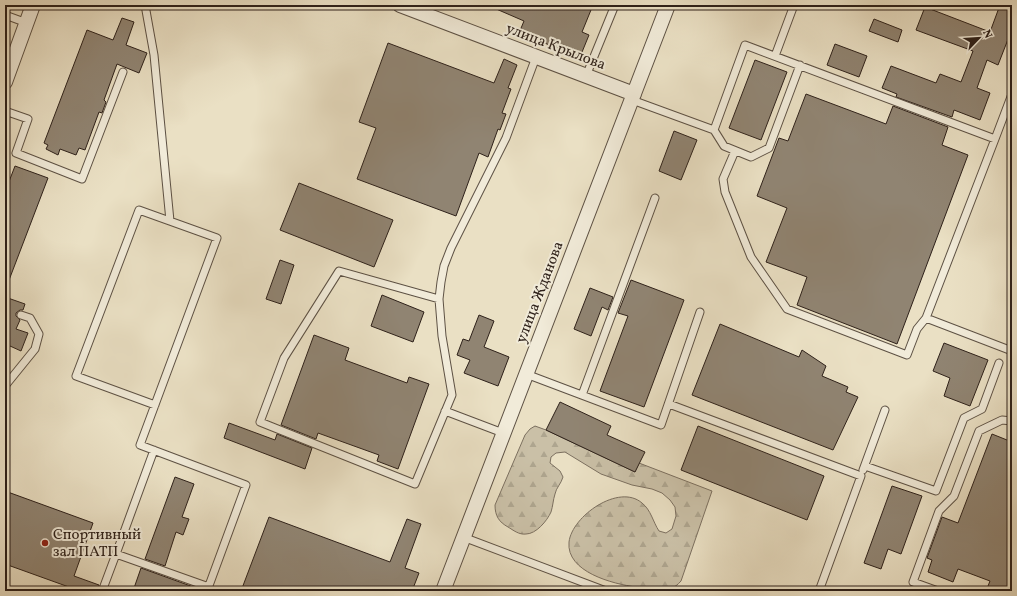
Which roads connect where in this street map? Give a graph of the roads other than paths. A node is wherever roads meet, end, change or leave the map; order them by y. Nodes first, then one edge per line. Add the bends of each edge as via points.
1 (33, 5) edge
2 (145, 5) edge
3 (400, 5) edge
4 (615, 5) edge
5 (668, 5) edge
6 (794, 5) edge
7 (426, 10) edge
8 (5, 15) edge
9 (27, 23) junction
10 (775, 56) junction
11 (536, 57) junction
12 (800, 66) junction
13 (123, 72) dead end
14 (586, 76) junction
15 (5, 82) edge
16 (1012, 94) edge
17 (633, 97) junction
18 (5, 110) edge
19 (714, 130) junction
20 (995, 139) junction
21 (735, 151) junction
22 (655, 198) dead end
23 (170, 221) junction
24 (439, 299) junction
25 (700, 312) dead end
26 (21, 315) dead end
27 (926, 318) junction
28 (1012, 351) edge
29 (999, 363) dead end
30 (526, 374) junction
31 (5, 386) edge
32 (582, 395) junction
33 (669, 404) junction
34 (155, 405) junction
35 (885, 410) dead end
36 (445, 411) junction
37 (1012, 421) edge
38 (503, 433) junction
39 (154, 450) junction
40 (865, 466) junction
41 (861, 476) junction
42 (463, 537) junction
43 (116, 554) junction
44 (104, 586) dead end
45 (208, 589) edge
46 (443, 591) edge
47 (606, 591) edge
48 (819, 591) edge
49 (938, 591) edge

1 - 9 street
2 - 23 lane via 154,55
3 - 7 street, улица Крылова
4 - 14 lane
5 - 17 street, улица Жданова
6 - 10 lane
7 - 11 street, улица Крылова
8 - 9 lane
9 - 15 street
10 - 12 lane
10 - 19 lane via 745,45
11 - 14 street, улица Крылова
11 - 24 lane via 506,138 451,248 444,266
12 - 20 lane
12 - 21 lane via 769,148 751,157
13 - 18 lane via 82,179 16,153 28,120
14 - 17 street, улица Крылова
16 - 20 lane
17 - 19 lane
17 - 30 street, улица Жданова
19 - 21 lane via 724,146
20 - 27 lane
21 - 27 lane via 723,179 725,192 750,257 787,309 907,355 917,329
22 - 32 lane
23 - 34 lane via 217,238
23 - 34 lane via 139,210 76,376
24 - 36 lane via 452,395
24 - 36 lane via 339,271 284,358 260,422 415,484
25 - 33 lane
26 - 31 lane via 30,318 39,334 35,349
27 - 28 lane
29 - 40 lane via 982,409 964,418 936,491
30 - 32 lane
30 - 38 street, улица Жданова
32 - 33 lane via 661,425
33 - 41 lane
34 - 39 lane via 140,445
35 - 40 lane
36 - 38 lane
37 - 49 lane via 1002,420 980,431 954,496 939,510 913,582
38 - 42 street, улица Жданова
39 - 43 lane
39 - 45 lane via 246,485
40 - 41 lane
41 - 48 lane
42 - 46 street, улица Жданова
42 - 47 lane
43 - 44 lane
43 - 45 lane

